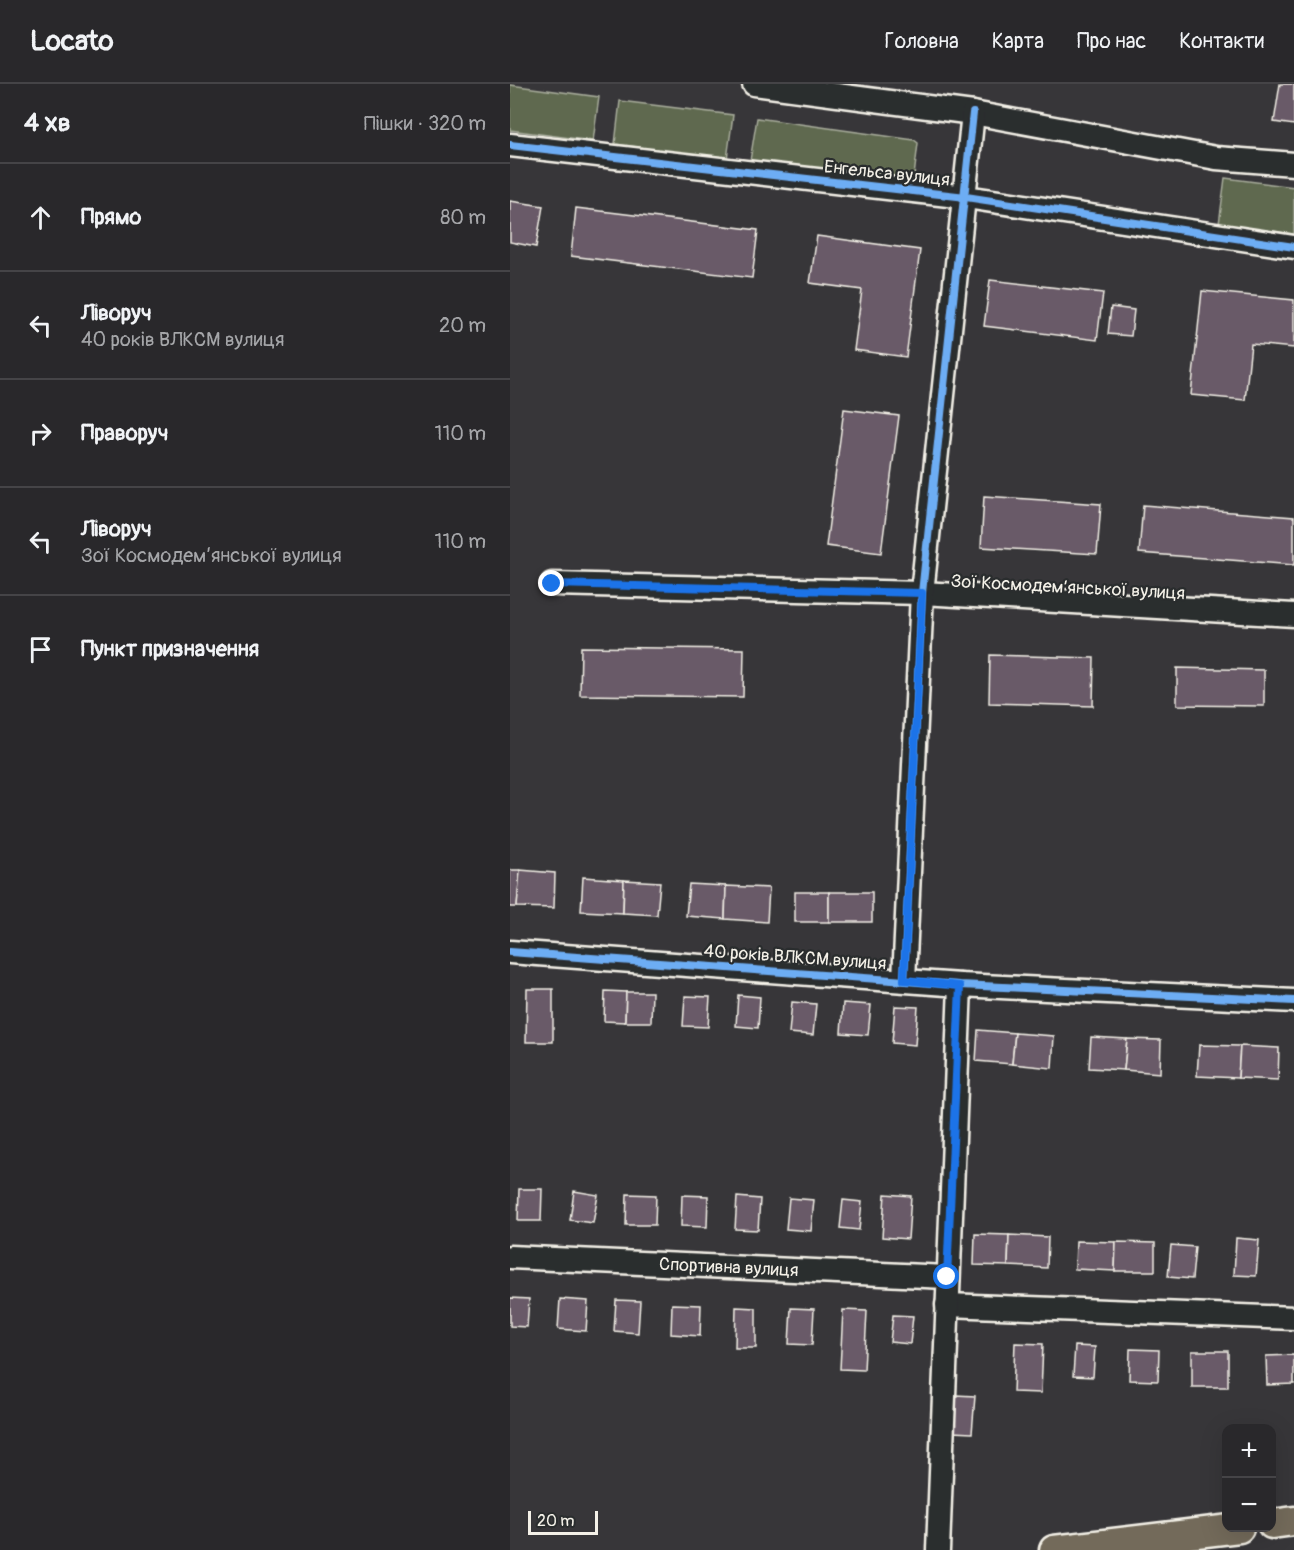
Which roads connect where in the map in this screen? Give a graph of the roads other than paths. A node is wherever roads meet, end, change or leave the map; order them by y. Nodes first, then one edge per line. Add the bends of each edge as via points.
1 (754, 84) edge
2 (973, 113) junction
3 (510, 145) edge
4 (1294, 164) edge
5 (966, 197) junction
6 (1294, 247) edge
7 (552, 584) dead end
8 (922, 593) junction
9 (1294, 615) edge
10 (510, 952) edge
11 (904, 980) junction
12 (960, 986) junction
13 (1294, 1001) edge
14 (510, 1257) edge
15 (947, 1277) junction
16 (946, 1305) junction
17 (1294, 1318) edge
18 (1294, 1521) edge
19 (1276, 1523) edge
20 (1222, 1529) edge
21 (938, 1550) edge
22 (1054, 1550) edge

1 - 2 street
2 - 4 street via 1216,158
2 - 5 street
3 - 5 street, Енгельса вулиця
5 - 6 street, Енгельса вулиця
5 - 8 street
7 - 8 street, Зої Космодем’янської вулиця
8 - 9 street, Зої Космодем’янської вулиця
8 - 11 street
10 - 11 street, 40 років ВЛКСМ вулиця
11 - 12 street, 40 років ВЛКСМ вулиця
12 - 13 street, 40 років ВЛКСМ вулиця
12 - 15 street
14 - 15 street, Спортивна вулиця
15 - 16 street
16 - 17 street
16 - 21 street
18 - 19 main road
20 - 22 main road

